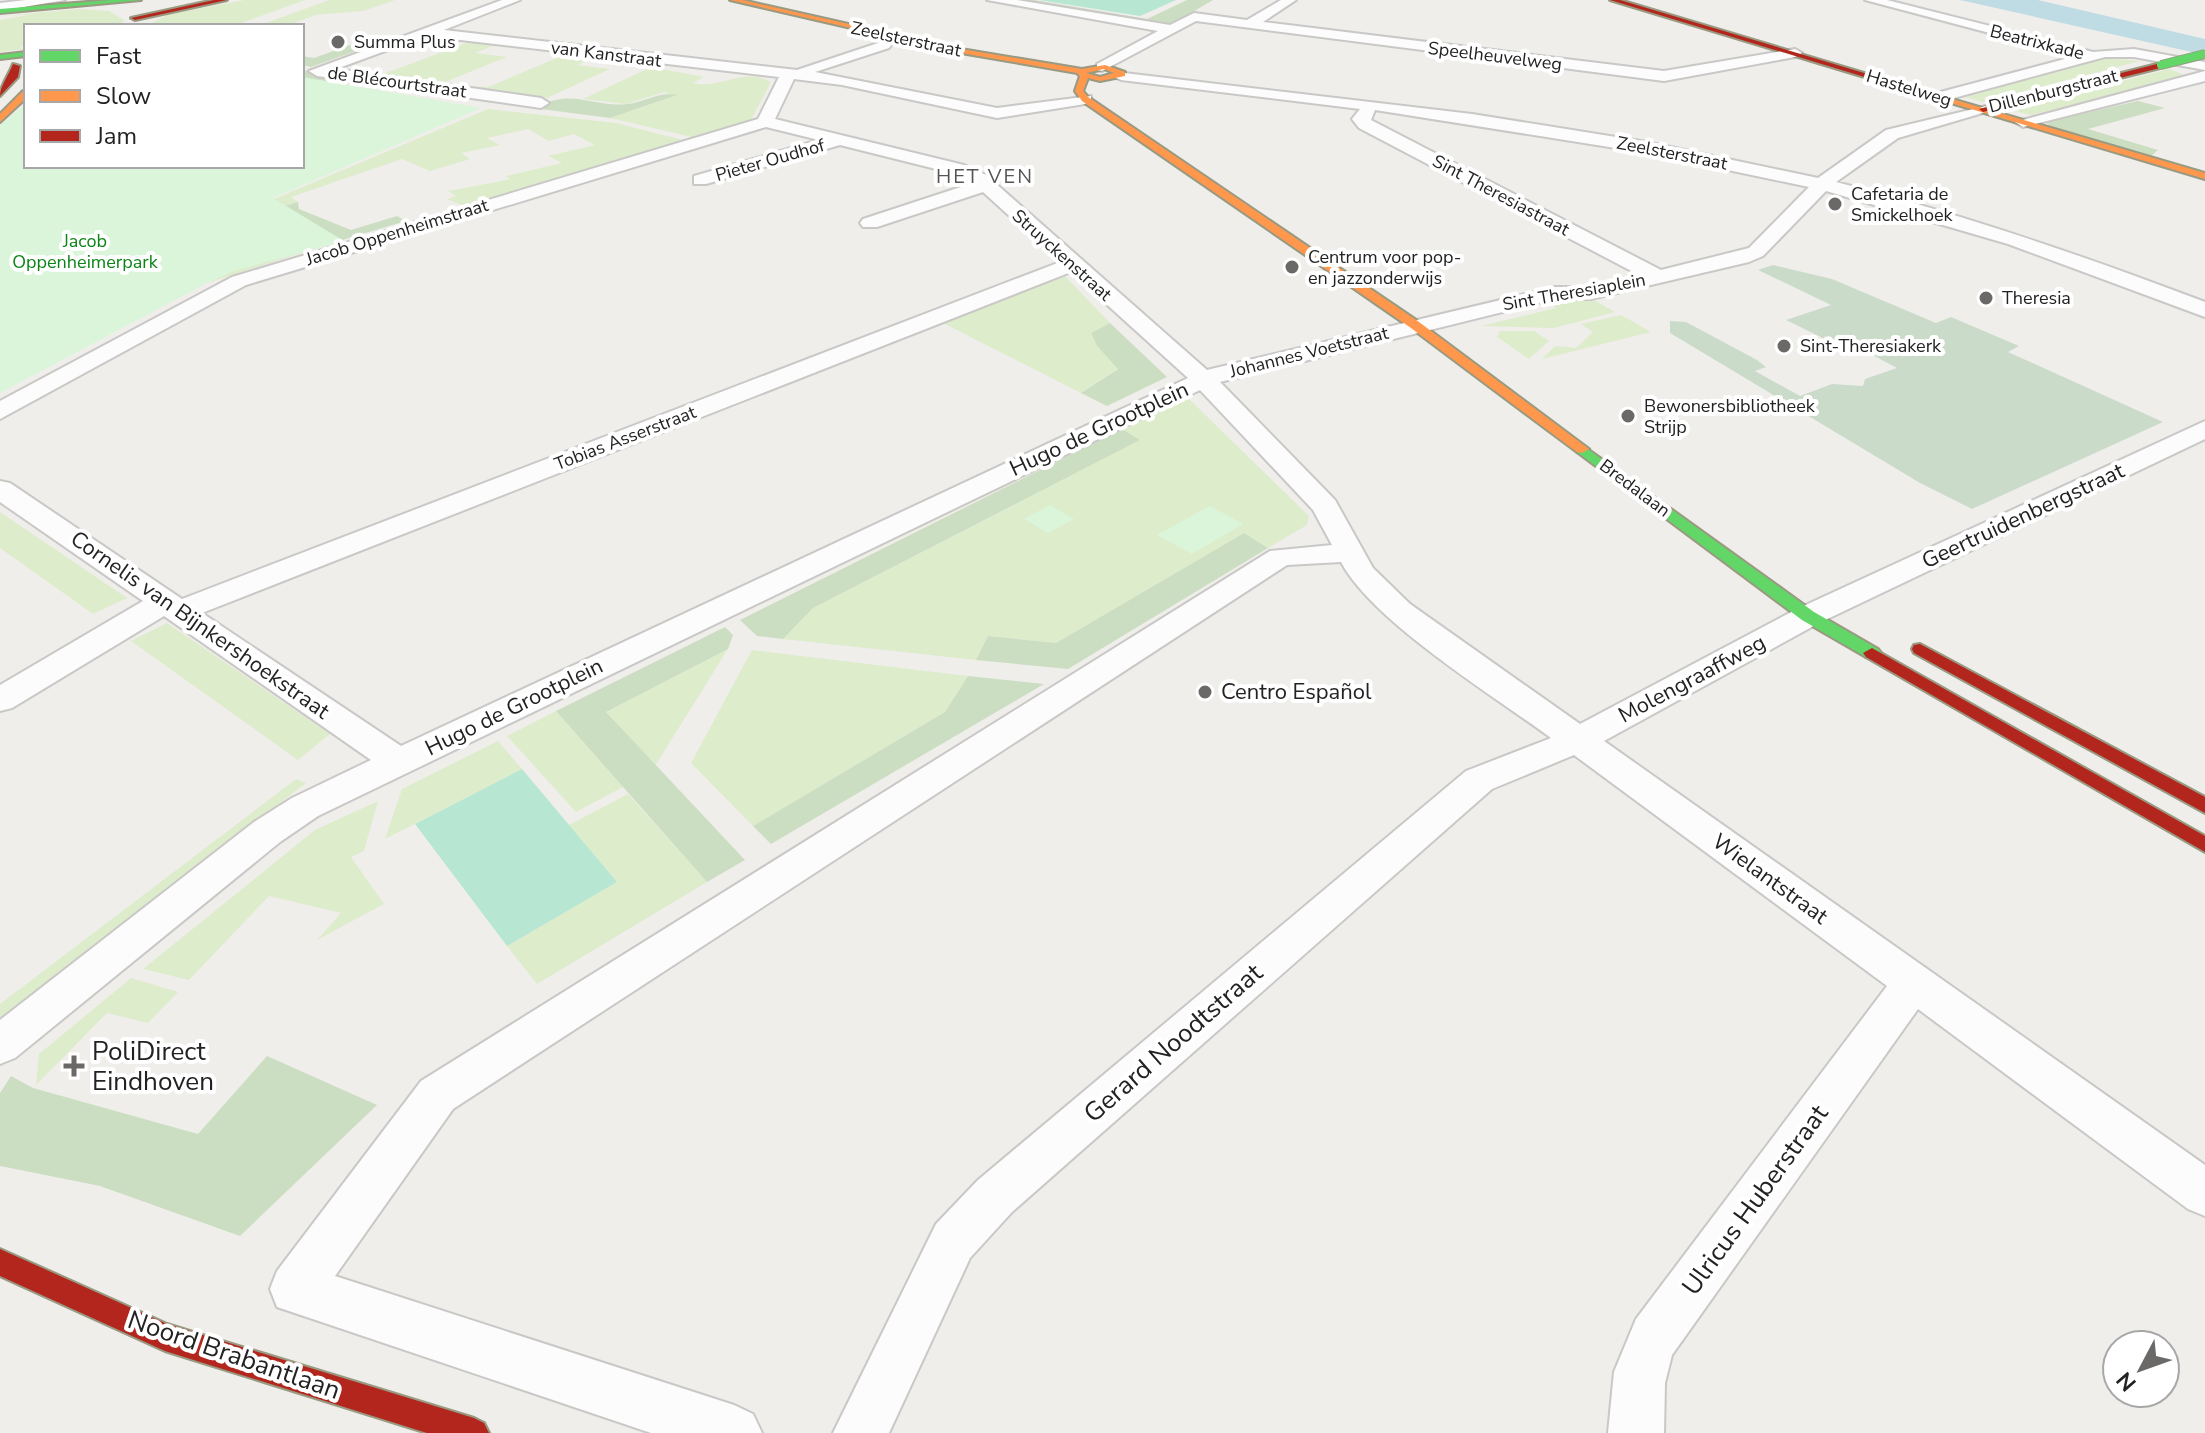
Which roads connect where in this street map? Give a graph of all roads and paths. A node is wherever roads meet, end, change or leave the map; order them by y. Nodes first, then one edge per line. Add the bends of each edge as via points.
1 (59, 0) edge
2 (224, 0) edge
3 (514, 0) edge
4 (733, 0) edge
5 (993, 0) edge
6 (1290, 0) edge
7 (1613, 0) edge
8 (1871, 0) edge
9 (0, 11) edge
10 (140, 14) edge
11 (1248, 25) junction
12 (1172, 29) junction
13 (424, 32) junction
14 (884, 45) dead end
15 (1795, 53) junction
16 (2205, 54) edge
17 (2093, 56) junction
18 (10, 60) edge
19 (2205, 66) edge
20 (1101, 73) junction
21 (788, 75) junction
22 (2205, 76) edge
23 (0, 94) edge
24 (24, 95) edge
25 (1939, 97) junction
26 (1085, 99) junction
27 (541, 103) dead end
28 (1370, 106) junction
29 (1980, 109) junction
30 (0, 119) edge
31 (765, 122) junction
32 (2023, 122) junction
33 (840, 140) junction
34 (1174, 140) junction
35 (1151, 144) junction
36 (652, 156) junction
37 (2205, 176) edge
38 (1822, 184) junction
39 (985, 185) junction
40 (870, 223) dead end
41 (1302, 225) dead end
42 (1071, 265) junction
43 (1658, 277) junction
44 (1418, 301) dead end
45 (2205, 310) edge
46 (1444, 318) junction
47 (1415, 325) junction
48 (1469, 336) dead end
49 (1204, 380) junction
50 (0, 411) edge
51 (2205, 429) edge
52 (2178, 442) junction
53 (2205, 452) edge
54 (0, 489) edge
55 (1348, 553) junction
56 (1816, 584) dead end
57 (172, 606) junction
58 (1852, 609) junction
59 (1808, 616) junction
60 (1899, 637) dead end
61 (0, 700) edge
62 (1576, 741) junction
63 (399, 762) junction
64 (2205, 806) edge
65 (2205, 845) edge
66 (1914, 982) junction
67 (0, 1045) edge
68 (2205, 1193) edge
69 (0, 1262) edge
70 (474, 1433) edge
71 (734, 1433) edge
72 (861, 1433) edge
73 (1636, 1433) edge

1 - 9 street
2 - 10 main road
3 - 13 street, de Blécourtstraat
4 - 20 main road, Zeelsterstraat via 955,50
5 - 12 street
6 - 11 street
7 - 15 main road, Hastelweg
8 - 17 street, Beatrixkade
9 - 10 main road
9 - 10 main road via 65,7
11 - 12 street, Speelheuvelweg via 1194,17
11 - 15 street, Speelheuvelweg via 1664,76
12 - 20 street
13 - 21 street, van Kanstraat
13 - 27 street, de Blécourtstraat via 317,71
14 - 21 street
15 - 25 main road, Hastelweg
16 - 29 main road, Dillenburgstraat, bridge
17 - 19 street, Beatrixkade via 2134,53
17 - 25 street, Dillenburgstraat
18 - 23 main road via 11,82
20 - 26 main road via 1079,91
20 - 28 street, Zeelsterstraat
20 - 34 main road via 1097,91 1108,106
21 - 26 street via 870,85 997,113
21 - 31 street
22 - 32 street, Dillenburgstraat
24 - 30 main road
25 - 29 main road, Hastelweg
26 - 35 main road, Bredalaan
28 - 38 street, Zeelsterstraat via 1577,135
28 - 43 street, Sint Theresiastraat via 1360,119 1365,124
29 - 32 main road, Hastelweg
29 - 38 street, Dillenburgstraat via 1892,134
31 - 33 street, Struyckenstraat
31 - 36 street, Jacob Oppenheimstraat
32 - 37 main road, Hastelweg
33 - 36 street, Pieter Oudhof via 690,176
33 - 39 street, Struyckenstraat via 958,169
34 - 35 main road
34 - 41 main road
35 - 47 main road, Bredalaan
36 - 50 street, Jacob Oppenheimstraat via 239,281
38 - 43 street, Dillenburgstraat via 1756,252
38 - 45 street, Zeelsterstraat via 2062,256
39 - 40 street
39 - 42 street, Struyckenstraat
42 - 49 street, Struyckenstraat
42 - 57 street, Tobias Asserstraat
43 - 46 street, Sint Theresiaplein
44 - 46 main road
46 - 47 street, Sint Theresiaplein
46 - 48 main road
47 - 49 street, Johannes Voetstraat
47 - 59 main road, Bredalaan
49 - 55 street, Hugo de Grootplein via 1325,506
49 - 63 street, Hugo de Grootplein
51 - 52 street, Geertruidenbergstraat
52 - 53 street
52 - 58 street, Geertruidenbergstraat
54 - 57 street, Cornelis van Bijnkershoekstraat
55 - 62 street, Wielantstraat via 1399,611
55 - 71 street via 1280,557 437,1095 295,1289
56 - 58 main road
57 - 61 street, Tobias Asserstraat
57 - 63 street, Cornelis van Bijnkershoekstraat
58 - 59 street, Geertruidenbergstraat
59 - 62 street, Molengraaffweg
59 - 65 main road, Bredalaan
60 - 64 main road
62 - 66 street, Wielantstraat
62 - 72 street, Gerard Noodtstraat via 1479,780 995,1196 953,1241
63 - 67 street, Hugo de Grootplein via 305,807 267,832
66 - 68 street, Wielantstraat
66 - 73 street, Ulricus Huberstraat via 1654,1337 1641,1359 1636,1384
69 - 70 main road, Noord Brabantlaan via 165,1337

